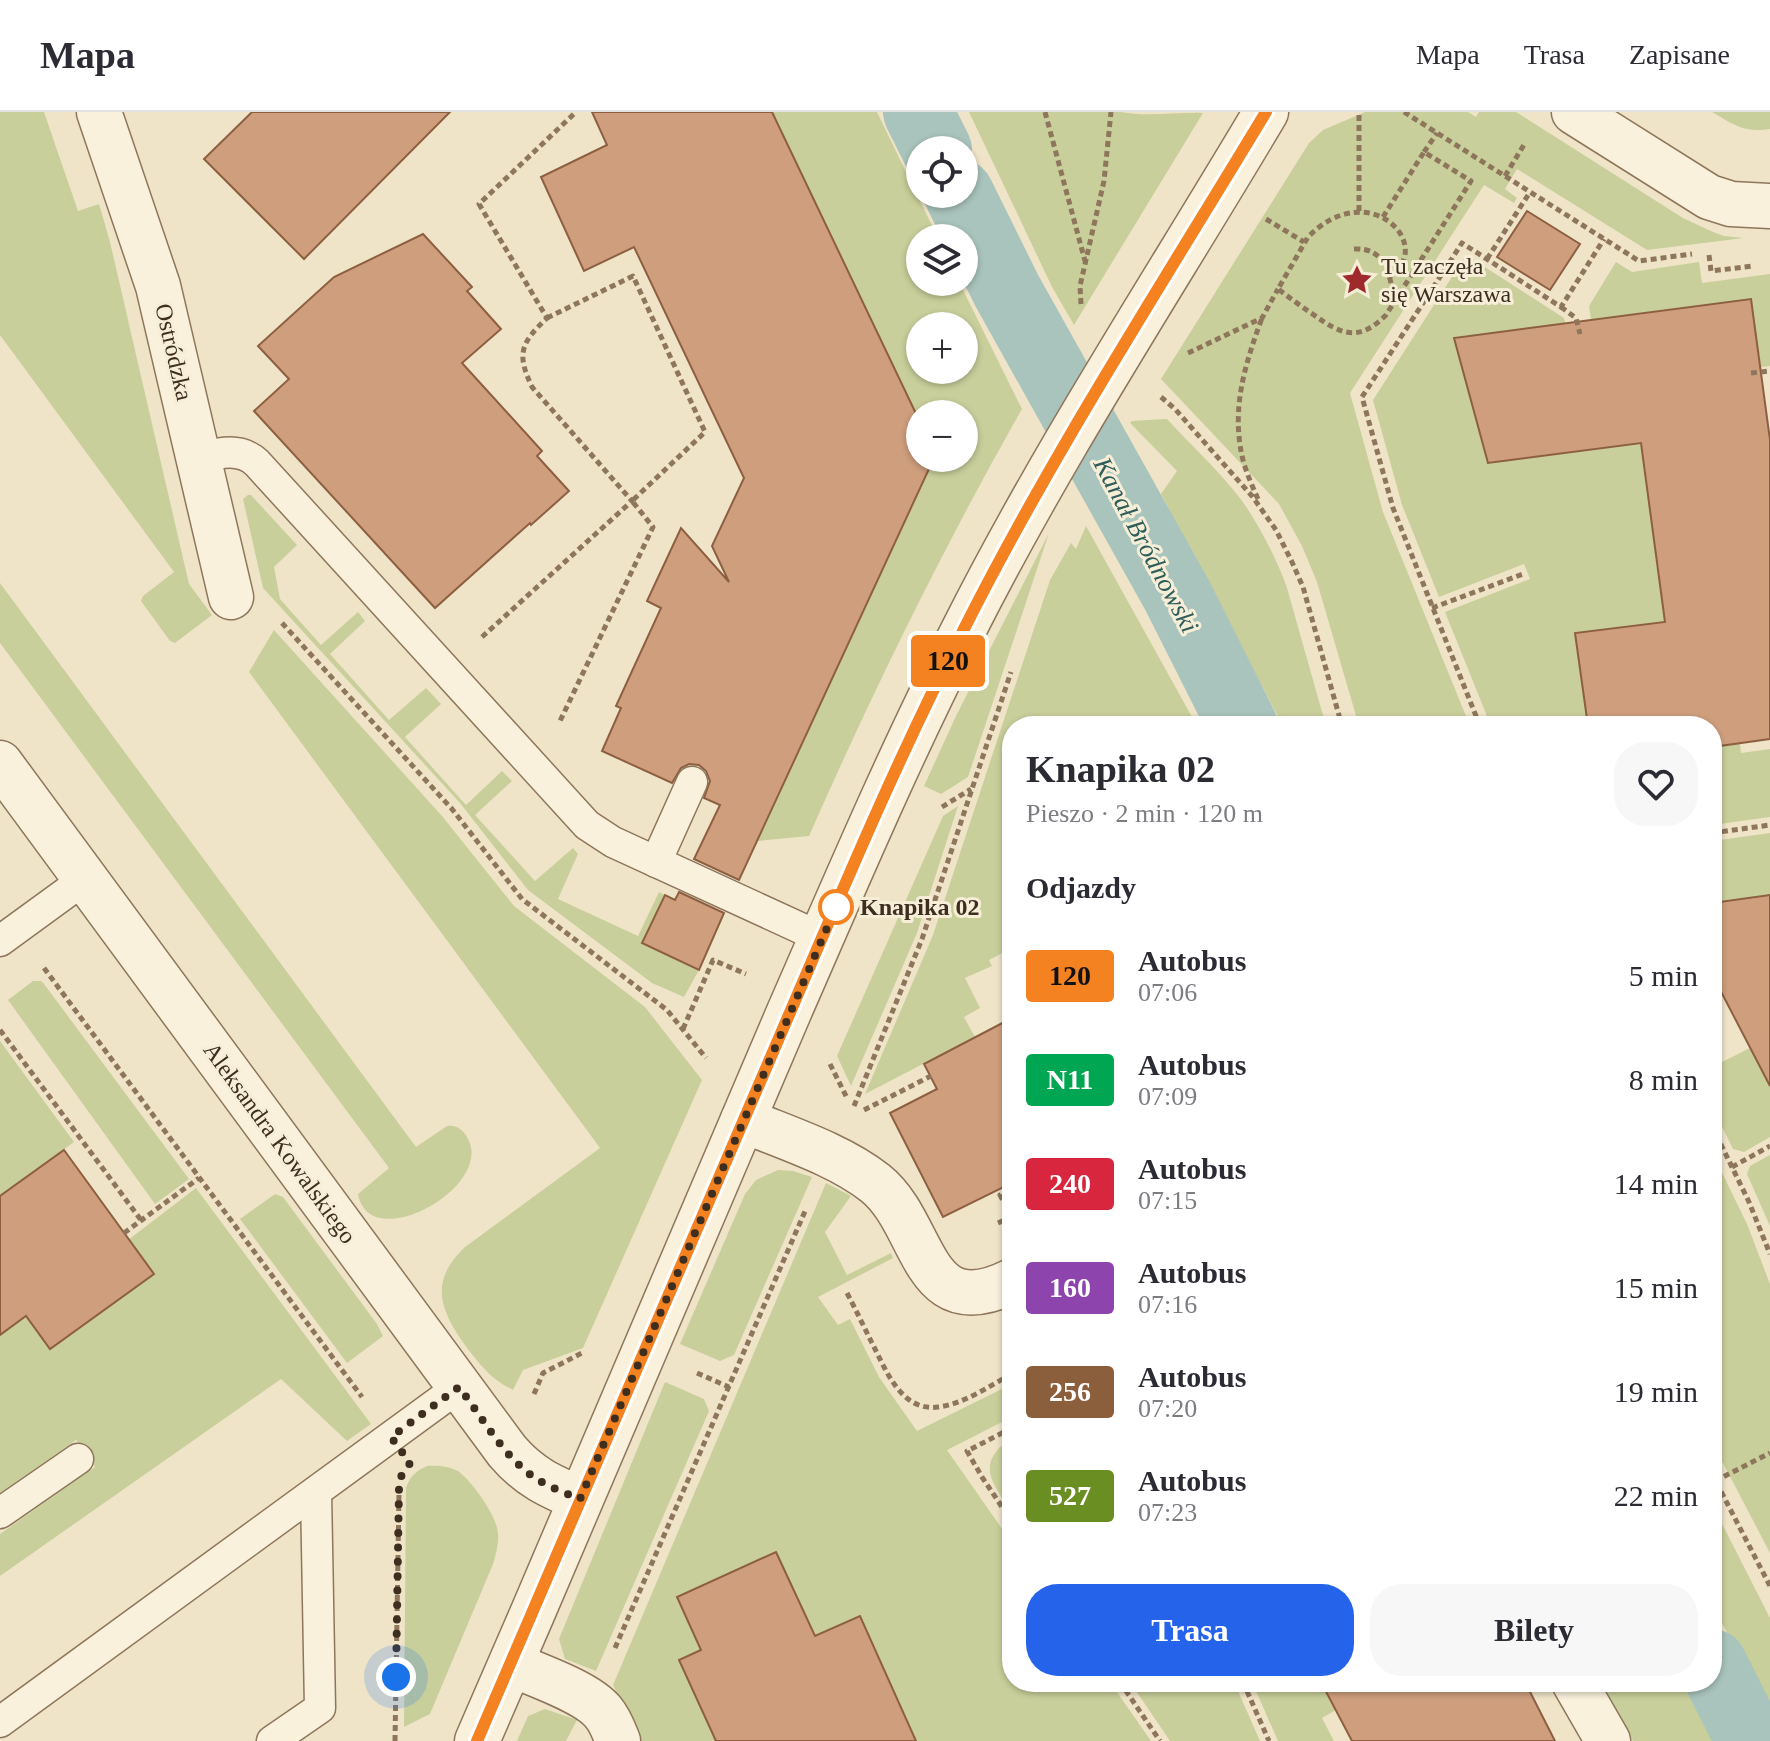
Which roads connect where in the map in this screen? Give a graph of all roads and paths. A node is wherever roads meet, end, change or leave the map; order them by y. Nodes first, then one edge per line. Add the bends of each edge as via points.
1 (99, 112) edge
2 (576, 112) edge
3 (1045, 112) edge
4 (1111, 112) edge
5 (1266, 112) edge
6 (1359, 112) edge
7 (1404, 112) edge
8 (1574, 112) edge
9 (1437, 133) junction
10 (1424, 152) junction
11 (1530, 192) junction
12 (1770, 206) edge
13 (1359, 211) junction
14 (1383, 217) junction
15 (1265, 219) dead end
16 (1604, 239) junction
17 (1304, 242) junction
18 (1354, 249) dead end
19 (1708, 252) dead end
20 (1695, 254) dead end
21 (1487, 259) junction
22 (1085, 261) junction
23 (1737, 268) dead end
24 (1389, 277) junction
25 (1278, 289) junction
26 (1395, 301) junction
27 (1561, 307) junction
28 (1083, 312) dead end
29 (547, 318) junction
30 (1262, 318) junction
31 (1580, 334) dead end
32 (1182, 356) dead end
33 (1770, 371) edge
34 (1751, 373) dead end
35 (1156, 394) dead end
36 (199, 458) junction
37 (632, 501) junction
38 (1259, 504) junction
39 (1523, 574) dead end
40 (226, 577) joint
41 (1432, 608) junction
42 (445, 669) junction
43 (1339, 716) edge
44 (1476, 716) edge
45 (0, 763) edge
46 (537, 770) junction
47 (692, 782) dead end
48 (1770, 825) edge
49 (1722, 832) edge
50 (656, 862) junction
51 (85, 879) junction
52 (8, 936) edge
53 (822, 938) junction
54 (756, 978) dead end
55 (683, 1029) junction
56 (0, 1030) edge
57 (708, 1061) dead end
58 (931, 1076) dead end
59 (859, 1112) dead end
60 (743, 1120) junction
61 (1722, 1146) edge
62 (1770, 1146) edge
63 (1732, 1167) junction
64 (199, 1178) junction
65 (141, 1220) junction
66 (124, 1233) dead end
67 (1770, 1254) edge
68 (1002, 1285) edge
69 (847, 1293) dead end
70 (1002, 1379) edge
71 (459, 1387) junction
72 (1002, 1433) edge
73 (391, 1437) junction
74 (1770, 1453) edge
75 (78, 1459) dead end
76 (1722, 1474) edge
77 (316, 1492) junction
78 (1722, 1493) edge
79 (580, 1499) junction
80 (1002, 1507) edge
81 (0, 1513) edge
82 (1770, 1586) edge
83 (511, 1664) junction
84 (1127, 1692) edge
85 (1247, 1692) edge
86 (1580, 1692) edge
87 (0, 1722) edge
88 (272, 1741) edge
89 (395, 1741) edge
90 (477, 1741) edge
91 (618, 1741) edge
92 (1160, 1741) edge
93 (1269, 1741) edge
94 (1608, 1741) edge

1 - 36 street, Ostródzka via 158,286
2 - 29 path via 479,204
3 - 22 path
4 - 22 path via 1104,181
5 - 53 street via 1007,547 889,783
6 - 13 path
7 - 9 path
8 - 12 street via 1709,197
9 - 10 path
9 - 11 path
10 - 14 path
10 - 26 path via 1471,181
11 - 16 path
11 - 21 path
13 - 14 path
13 - 17 path via 1329,221
14 - 24 path via 1400,233 1404,249 1403,261
15 - 17 path
16 - 20 path via 1639,261
16 - 27 path
17 - 25 path
18 - 24 path via 1374,253
19 - 23 path via 1711,271
21 - 27 path
21 - 41 path via 1462,243 1362,397 1389,497
22 - 28 path via 1080,286
24 - 26 path
25 - 26 path via 1345,333 1371,327
25 - 30 path
27 - 31 path via 1576,318
29 - 37 path via 523,350 532,387
29 - 37 path via 633,276 705,432
30 - 32 path
30 - 38 path via 1242,383 1237,422
33 - 34 path
35 - 38 path
36 - 40 street, Ostródzka
36 - 42 lane via 238,453 257,463
37 - 42 path
37 - 46 path via 653,527
38 - 43 path via 1300,579
39 - 41 path
40 - 55 path via 452,809 522,899 653,998
41 - 44 path
42 - 46 lane
45 - 51 street, Aleksandra Kowalskiego
46 - 50 lane via 587,825
47 - 50 lane
48 - 49 path
50 - 53 lane
51 - 52 lane
51 - 71 street, Aleksandra Kowalskiego
52 - 64 path
53 - 60 street
54 - 55 path via 713,960
55 - 57 path
56 - 65 path
58 - 59 path
60 - 68 street via 847,1165 882,1189 930,1268 949,1287 986,1292
60 - 79 street
61 - 63 path
62 - 63 path
63 - 67 path
64 - 65 path
64 - 73 path
65 - 66 path
69 - 70 path via 894,1386 912,1402 924,1407 949,1405
71 - 73 lane
71 - 79 street, Aleksandra Kowalskiego via 515,1461 547,1485
72 - 80 path via 967,1451
73 - 77 lane
73 - 89 path via 410,1463 399,1487
74 - 76 path
75 - 81 lane
77 - 87 lane
77 - 88 lane via 320,1708
78 - 82 path
79 - 83 street
83 - 90 street
83 - 91 street via 592,1702 605,1714
84 - 92 path
85 - 93 path
86 - 94 street

